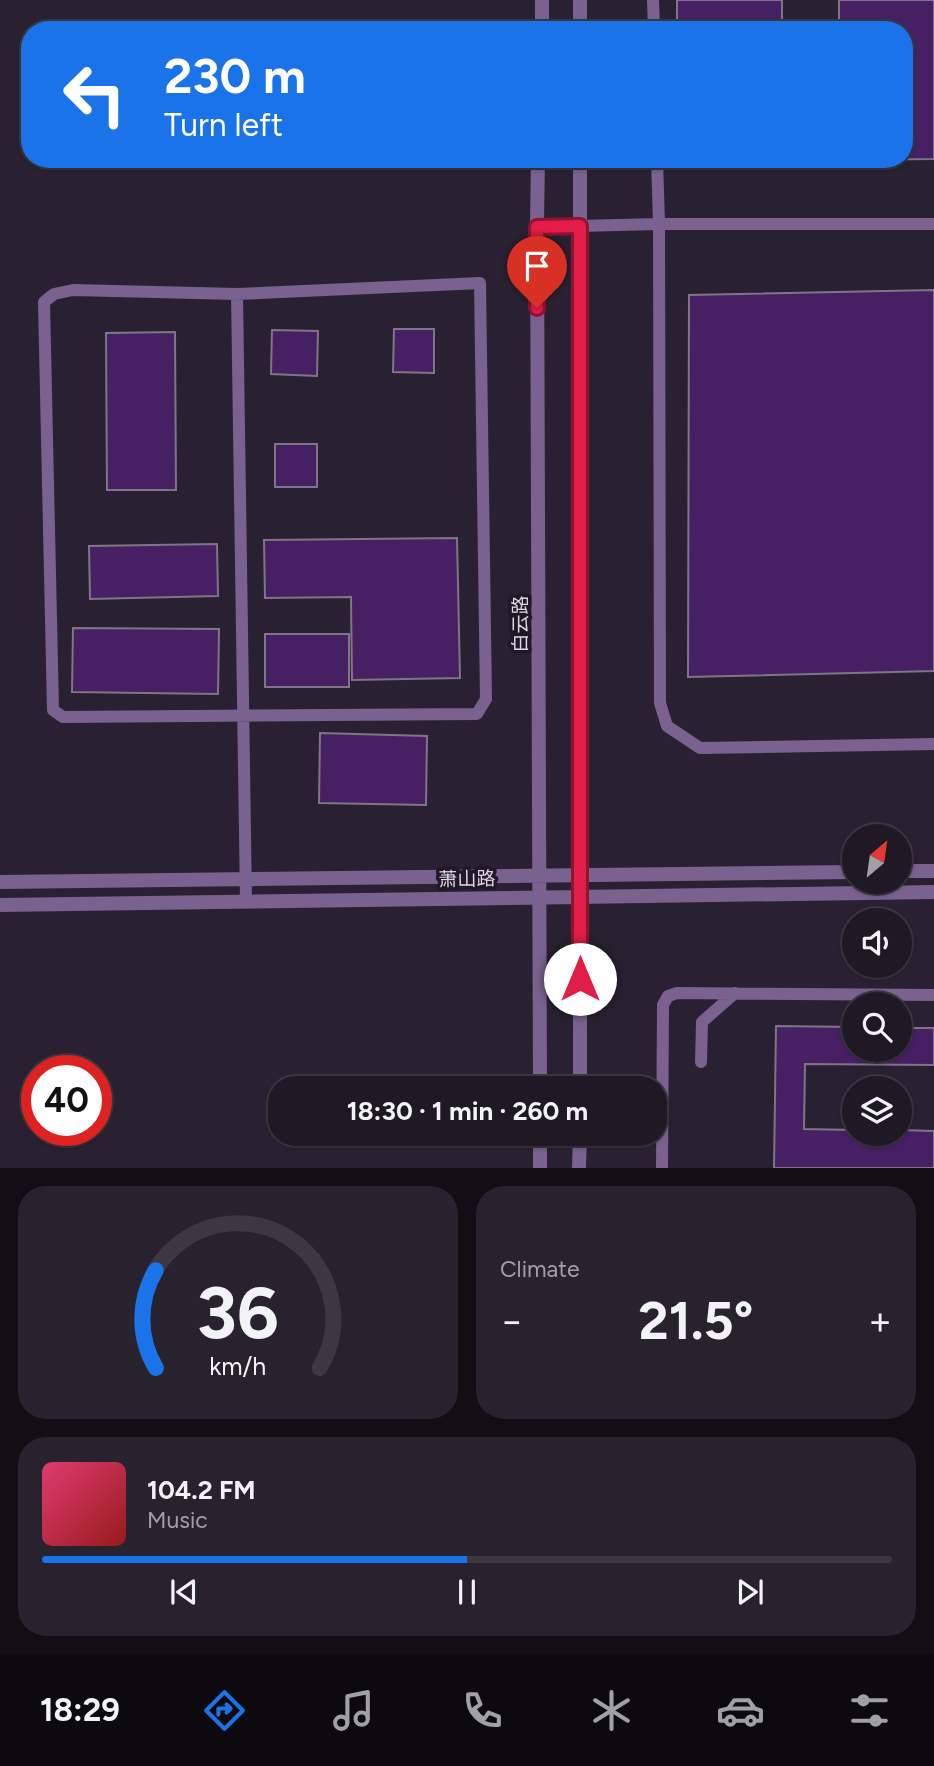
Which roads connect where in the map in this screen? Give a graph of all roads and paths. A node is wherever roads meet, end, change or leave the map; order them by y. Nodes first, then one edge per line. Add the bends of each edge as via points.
1 (542, 0) edge
2 (580, 0) edge
3 (653, 0) edge
4 (542, 21) edge
5 (580, 21) edge
6 (654, 21) edge
7 (538, 168) edge
8 (580, 168) edge
9 (657, 168) edge
10 (659, 224) junction
11 (934, 224) edge
12 (580, 226) junction
13 (537, 227) junction
14 (236, 294) junction
15 (243, 715) junction
16 (934, 744) edge
17 (912, 871) edge
18 (934, 871) edge
19 (842, 872) edge
20 (540, 875) junction
21 (581, 875) junction
22 (246, 879) junction
23 (0, 882) edge
24 (934, 892) edge
25 (540, 897) junction
26 (581, 897) junction
27 (246, 901) junction
28 (0, 905) edge
29 (735, 993) junction
30 (934, 995) edge
31 (701, 1062) dead end
32 (540, 1076) edge
33 (580, 1076) edge
34 (540, 1146) edge
35 (579, 1146) edge
36 (540, 1167) edge
37 (579, 1167) edge
38 (663, 1167) edge

1 - 4 street
2 - 5 street
3 - 6 lane
7 - 13 street, 白云路
8 - 12 street
9 - 10 lane
10 - 11 lane
10 - 12 lane
10 - 16 lane via 660,703 667,726 700,748
12 - 13 lane
12 - 21 street
13 - 20 street, 白云路
14 - 15 lane
14 - 15 lane via 73,290 54,294 44,302 53,710 63,717
14 - 15 lane via 480,283 486,699 477,714
15 - 22 lane
17 - 18 street
19 - 21 street, 萧山路
20 - 21 street, 萧山路
20 - 22 street, 萧山路
20 - 25 street, 白云路
21 - 26 street
22 - 23 street, 萧山路
22 - 27 lane
24 - 26 street, 萧山路
25 - 26 street, 萧山路
25 - 27 street, 萧山路
25 - 32 street, 白云路
26 - 33 street
27 - 28 street, 萧山路
29 - 30 lane
29 - 31 lane via 702,1022
29 - 38 lane via 677,993 668,996 663,1005
34 - 36 street
35 - 37 street

